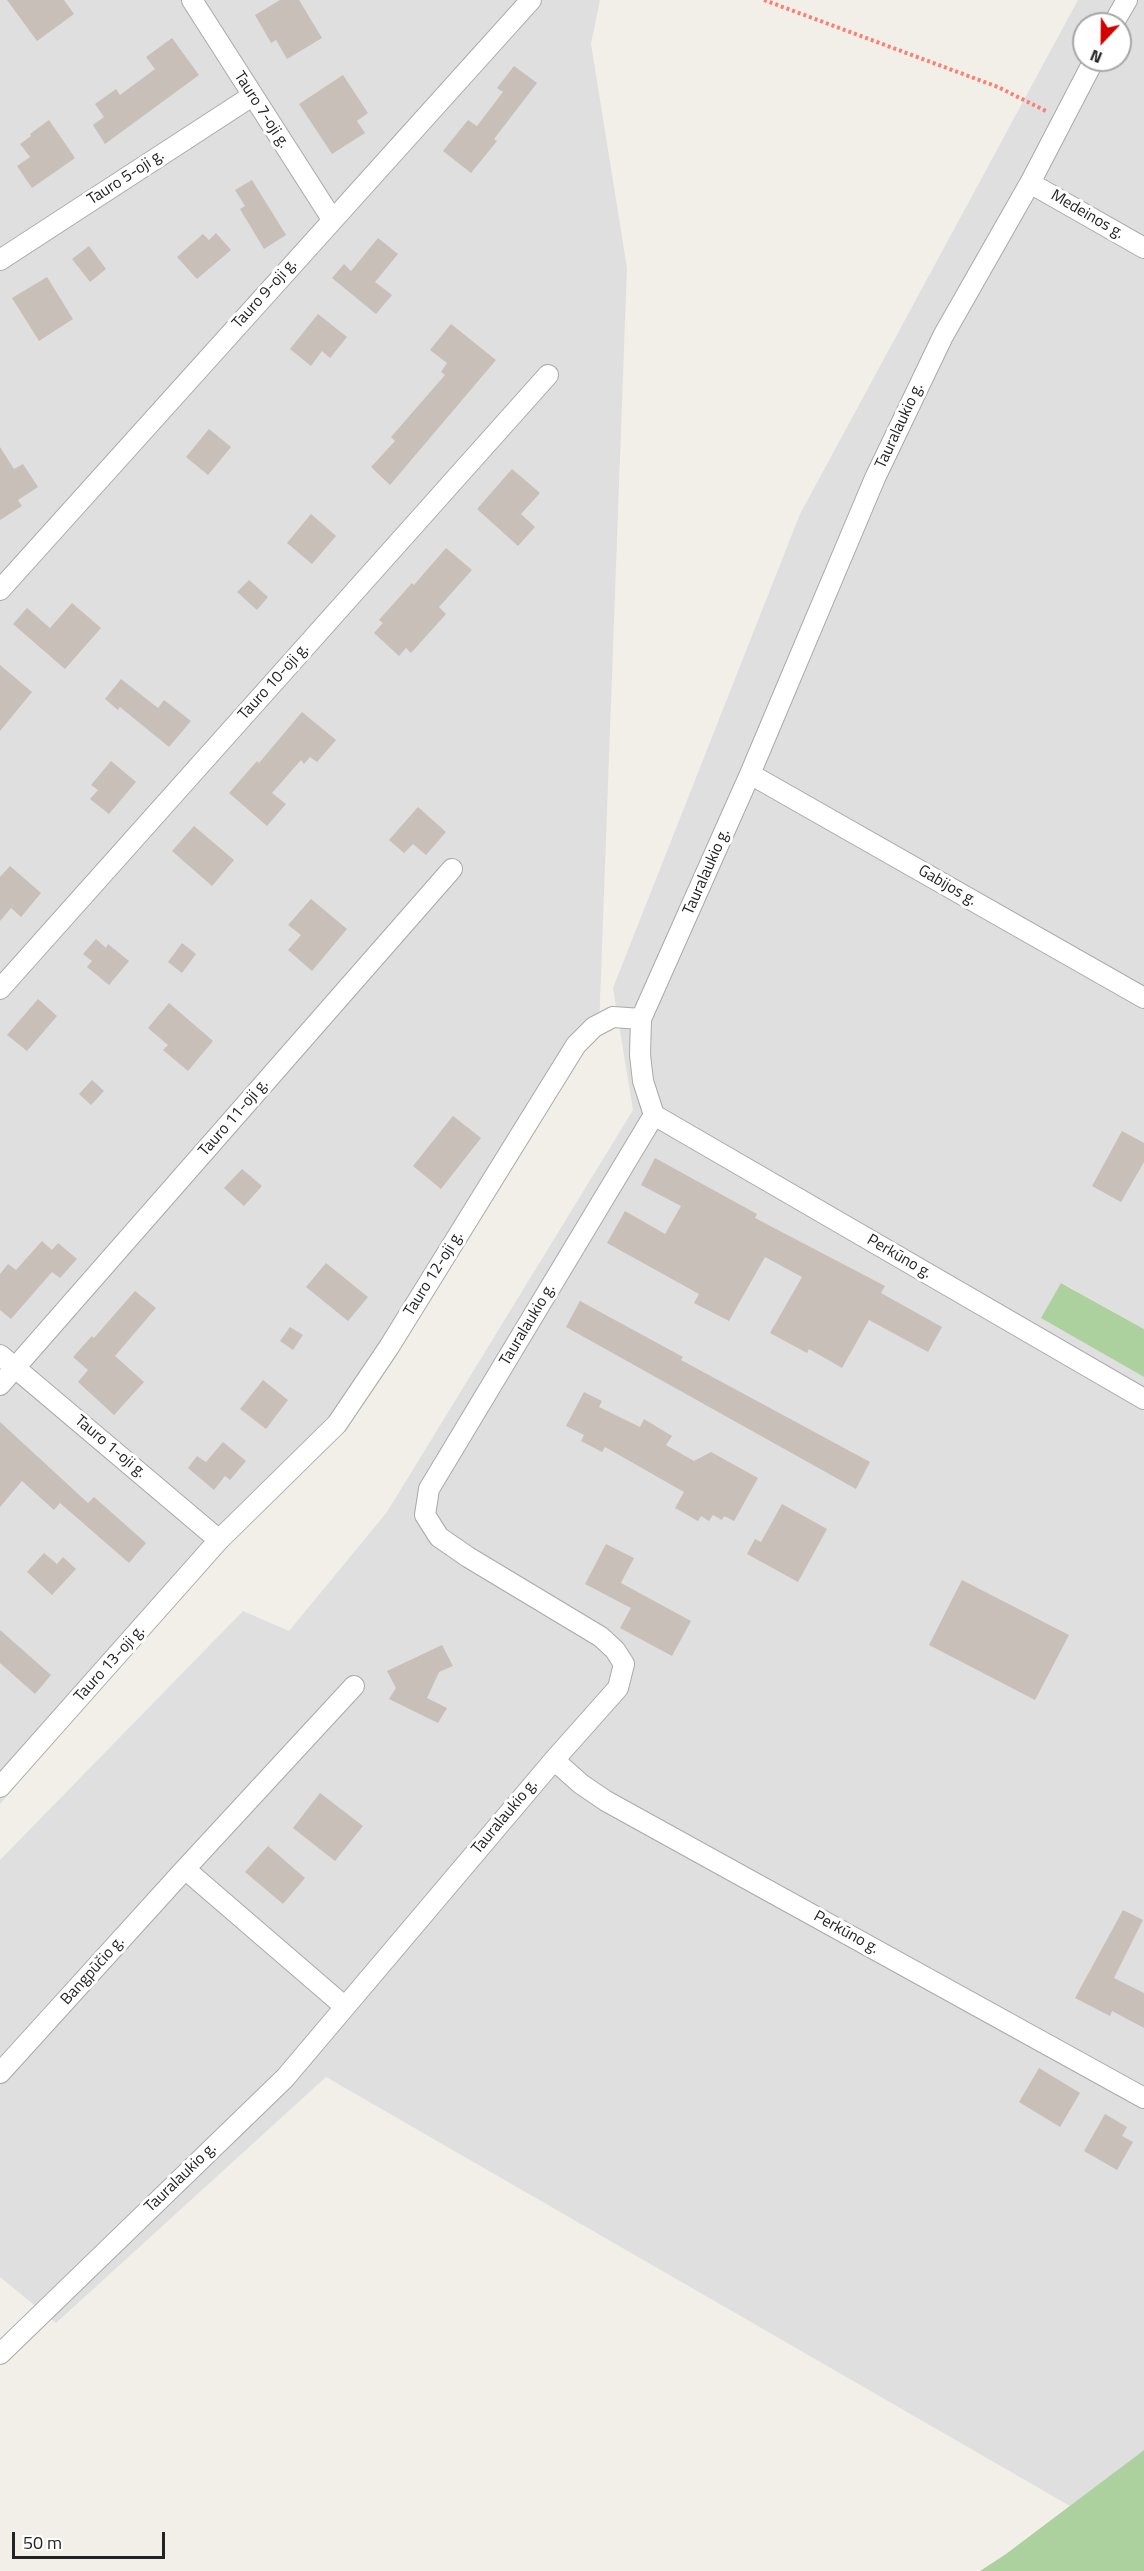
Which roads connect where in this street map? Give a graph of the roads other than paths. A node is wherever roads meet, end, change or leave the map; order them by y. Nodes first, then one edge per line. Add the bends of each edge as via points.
1 (192, 0) edge
2 (531, 0) edge
3 (1088, 72) edge
4 (252, 96) junction
5 (1030, 183) junction
6 (332, 219) junction
7 (1144, 248) edge
8 (0, 260) edge
9 (548, 375) dead end
10 (0, 590) edge
11 (750, 774) junction
12 (452, 869) dead end
13 (0, 989) edge
14 (1144, 998) edge
15 (641, 1018) junction
16 (654, 1115) junction
17 (8, 1361) edge
18 (0, 1385) edge
19 (1144, 1398) edge
20 (219, 1540) junction
21 (354, 1686) dead end
22 (554, 1760) junction
23 (0, 1787) edge
24 (185, 1869) junction
25 (344, 2006) junction
26 (0, 2073) edge
27 (1144, 2098) edge
28 (0, 2354) edge

1 - 4 street, Tauro 7-oji g.
2 - 6 street, Tauro 9-oji g.
3 - 5 street, Tauralaukio g.
4 - 6 street, Tauro 7-oji g.
4 - 8 street, Tauro 5-oji g.
5 - 7 street, Medeinos g.
5 - 11 street, Tauralaukio g. via 943,336 875,478
6 - 10 street, Tauro 9-oji g.
9 - 13 street, Tauro 10-oji g.
11 - 14 street, Gabijos g.
11 - 15 street, Tauralaukio g.
12 - 17 street, Tauro 11-oji g.
15 - 16 street, Tauralaukio g. via 643,1081
15 - 20 street, Tauro 12-oji g. via 613,1017 576,1045 337,1424
16 - 19 street, Perkūno g.
16 - 22 street, Tauralaukio g. via 429,1489 425,1515 439,1537 602,1637 624,1664 618,1688
17 - 18 street, Tauro 11-oji g.
17 - 20 street, Tauro 1-oji g.
20 - 23 street, Tauro 13-oji g.
21 - 24 street, Bangpūčio g.
22 - 25 street, Tauralaukio g.
22 - 27 street, Perkūno g. via 606,1801
24 - 25 street
24 - 26 street, Bangpūčio g.
25 - 28 street, Tauralaukio g. via 285,2078

